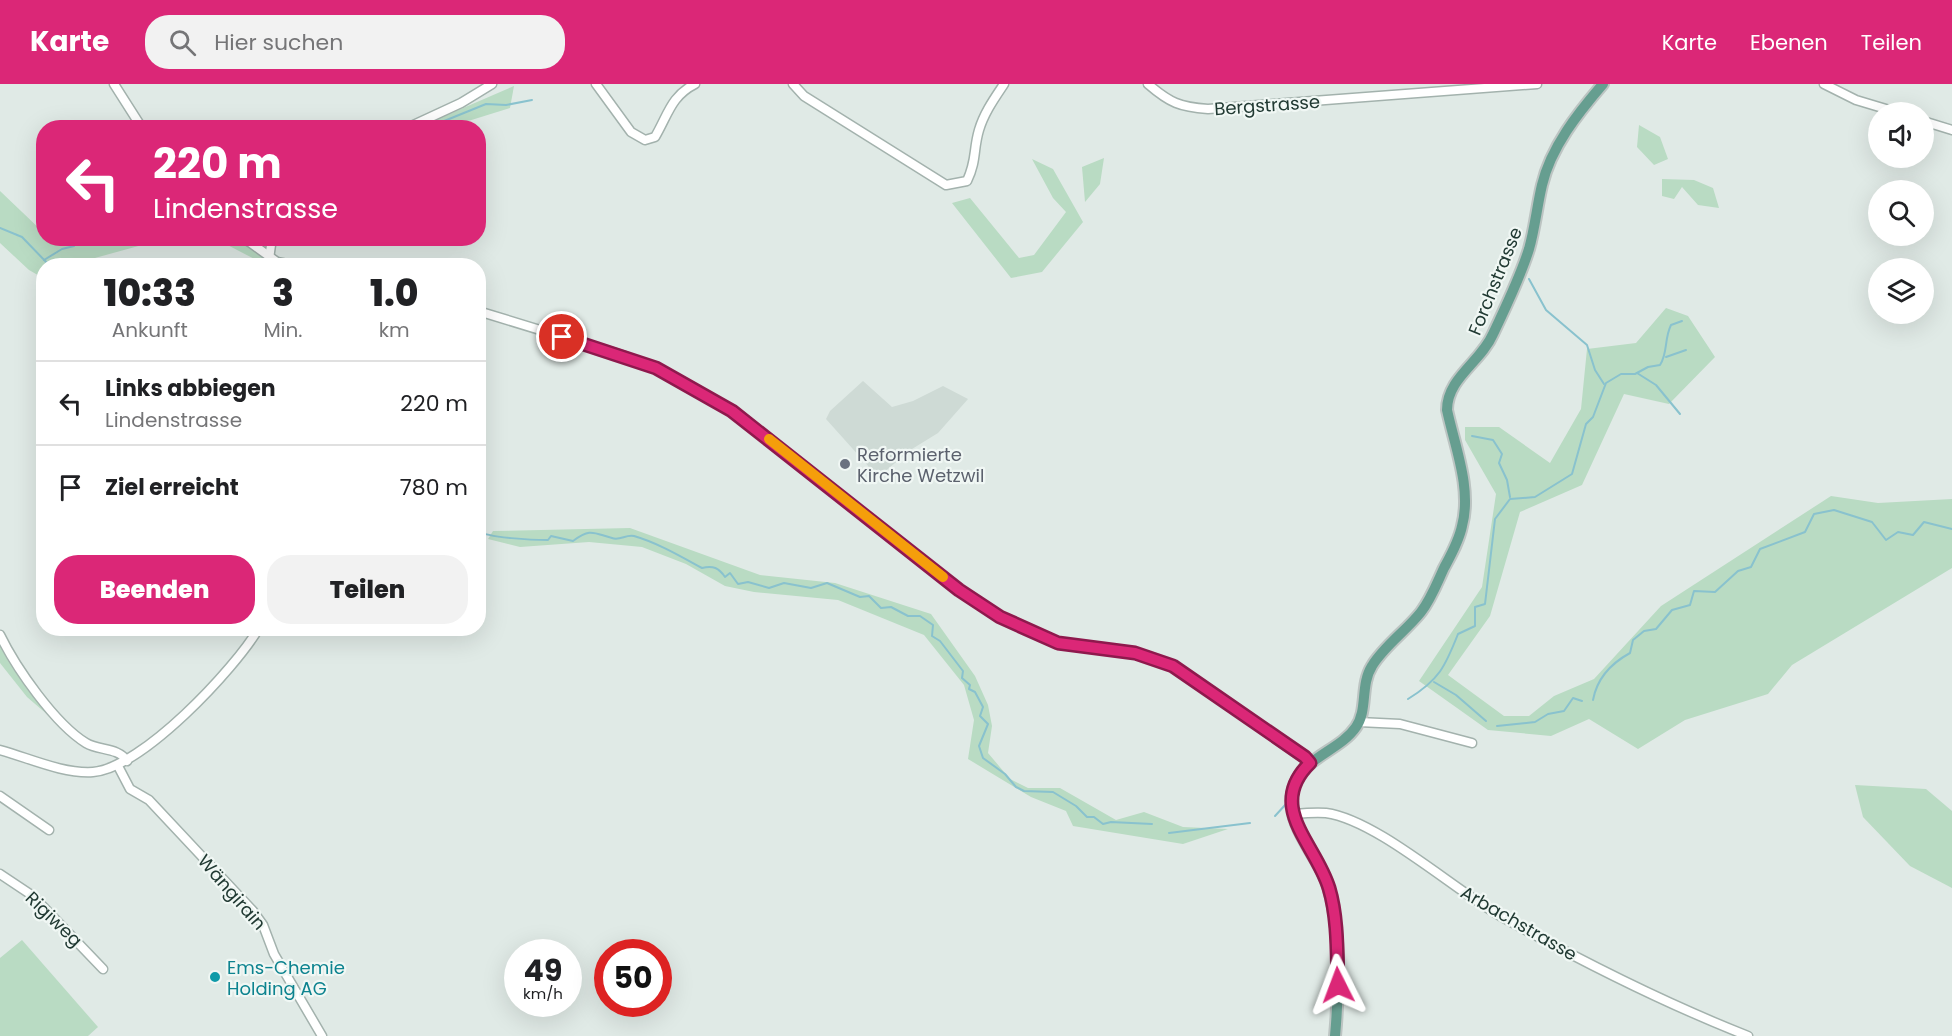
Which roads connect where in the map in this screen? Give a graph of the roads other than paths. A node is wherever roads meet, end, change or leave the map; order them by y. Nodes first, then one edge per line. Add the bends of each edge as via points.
1 (114, 84) edge
2 (492, 84) edge
3 (596, 84) edge
4 (695, 84) edge
5 (793, 84) edge
6 (1004, 84) edge
7 (1148, 84) edge
8 (1537, 84) edge
9 (1604, 84) edge
10 (1824, 84) edge
11 (1868, 104) edge
12 (137, 120) edge
13 (424, 120) edge
14 (1934, 124) edge
15 (1952, 130) edge
16 (252, 246) edge
17 (265, 258) edge
18 (486, 313) edge
19 (0, 635) edge
20 (252, 636) edge
21 (1359, 722) junction
22 (1472, 743) dead end
23 (0, 750) edge
24 (126, 761) junction
25 (1310, 763) junction
26 (118, 766) junction
27 (0, 796) edge
28 (1294, 814) junction
29 (49, 830) dead end
30 (0, 874) edge
31 (103, 969) dead end
32 (322, 1036) edge
33 (1335, 1036) edge
34 (1748, 1036) edge

1 - 12 street
2 - 13 street
3 - 4 street via 631,132 645,140 655,137 675,98
5 - 6 street via 804,96 946,185 967,181 975,164 981,124
7 - 8 street, Bergstrasse via 1171,103 1208,110
9 - 21 main road, Forchstrasse via 1570,126 1550,160 1526,259 1490,341 1449,392 1447,410 1465,501 1462,526 1426,604 1366,675
10 - 11 street
14 - 15 street
16 - 17 street
18 - 25 street via 625,356 680,380 732,411 981,606 1058,643 1135,653 1173,666
19 - 24 street via 26,680 77,735 88,744 116,751
20 - 24 street via 187,712
21 - 22 street via 1400,724
21 - 25 main road via 1351,733
23 - 26 street via 82,771
24 - 26 street
25 - 28 main road via 1293,790
26 - 32 street, Wängirain via 130,789 149,800 258,918 274,954
27 - 29 street
28 - 33 main road via 1324,874 1331,899 1338,985
28 - 34 street, Arbachstrasse via 1326,813 1373,832 1500,916 1619,978
30 - 31 street, Rigiweg via 33,896

